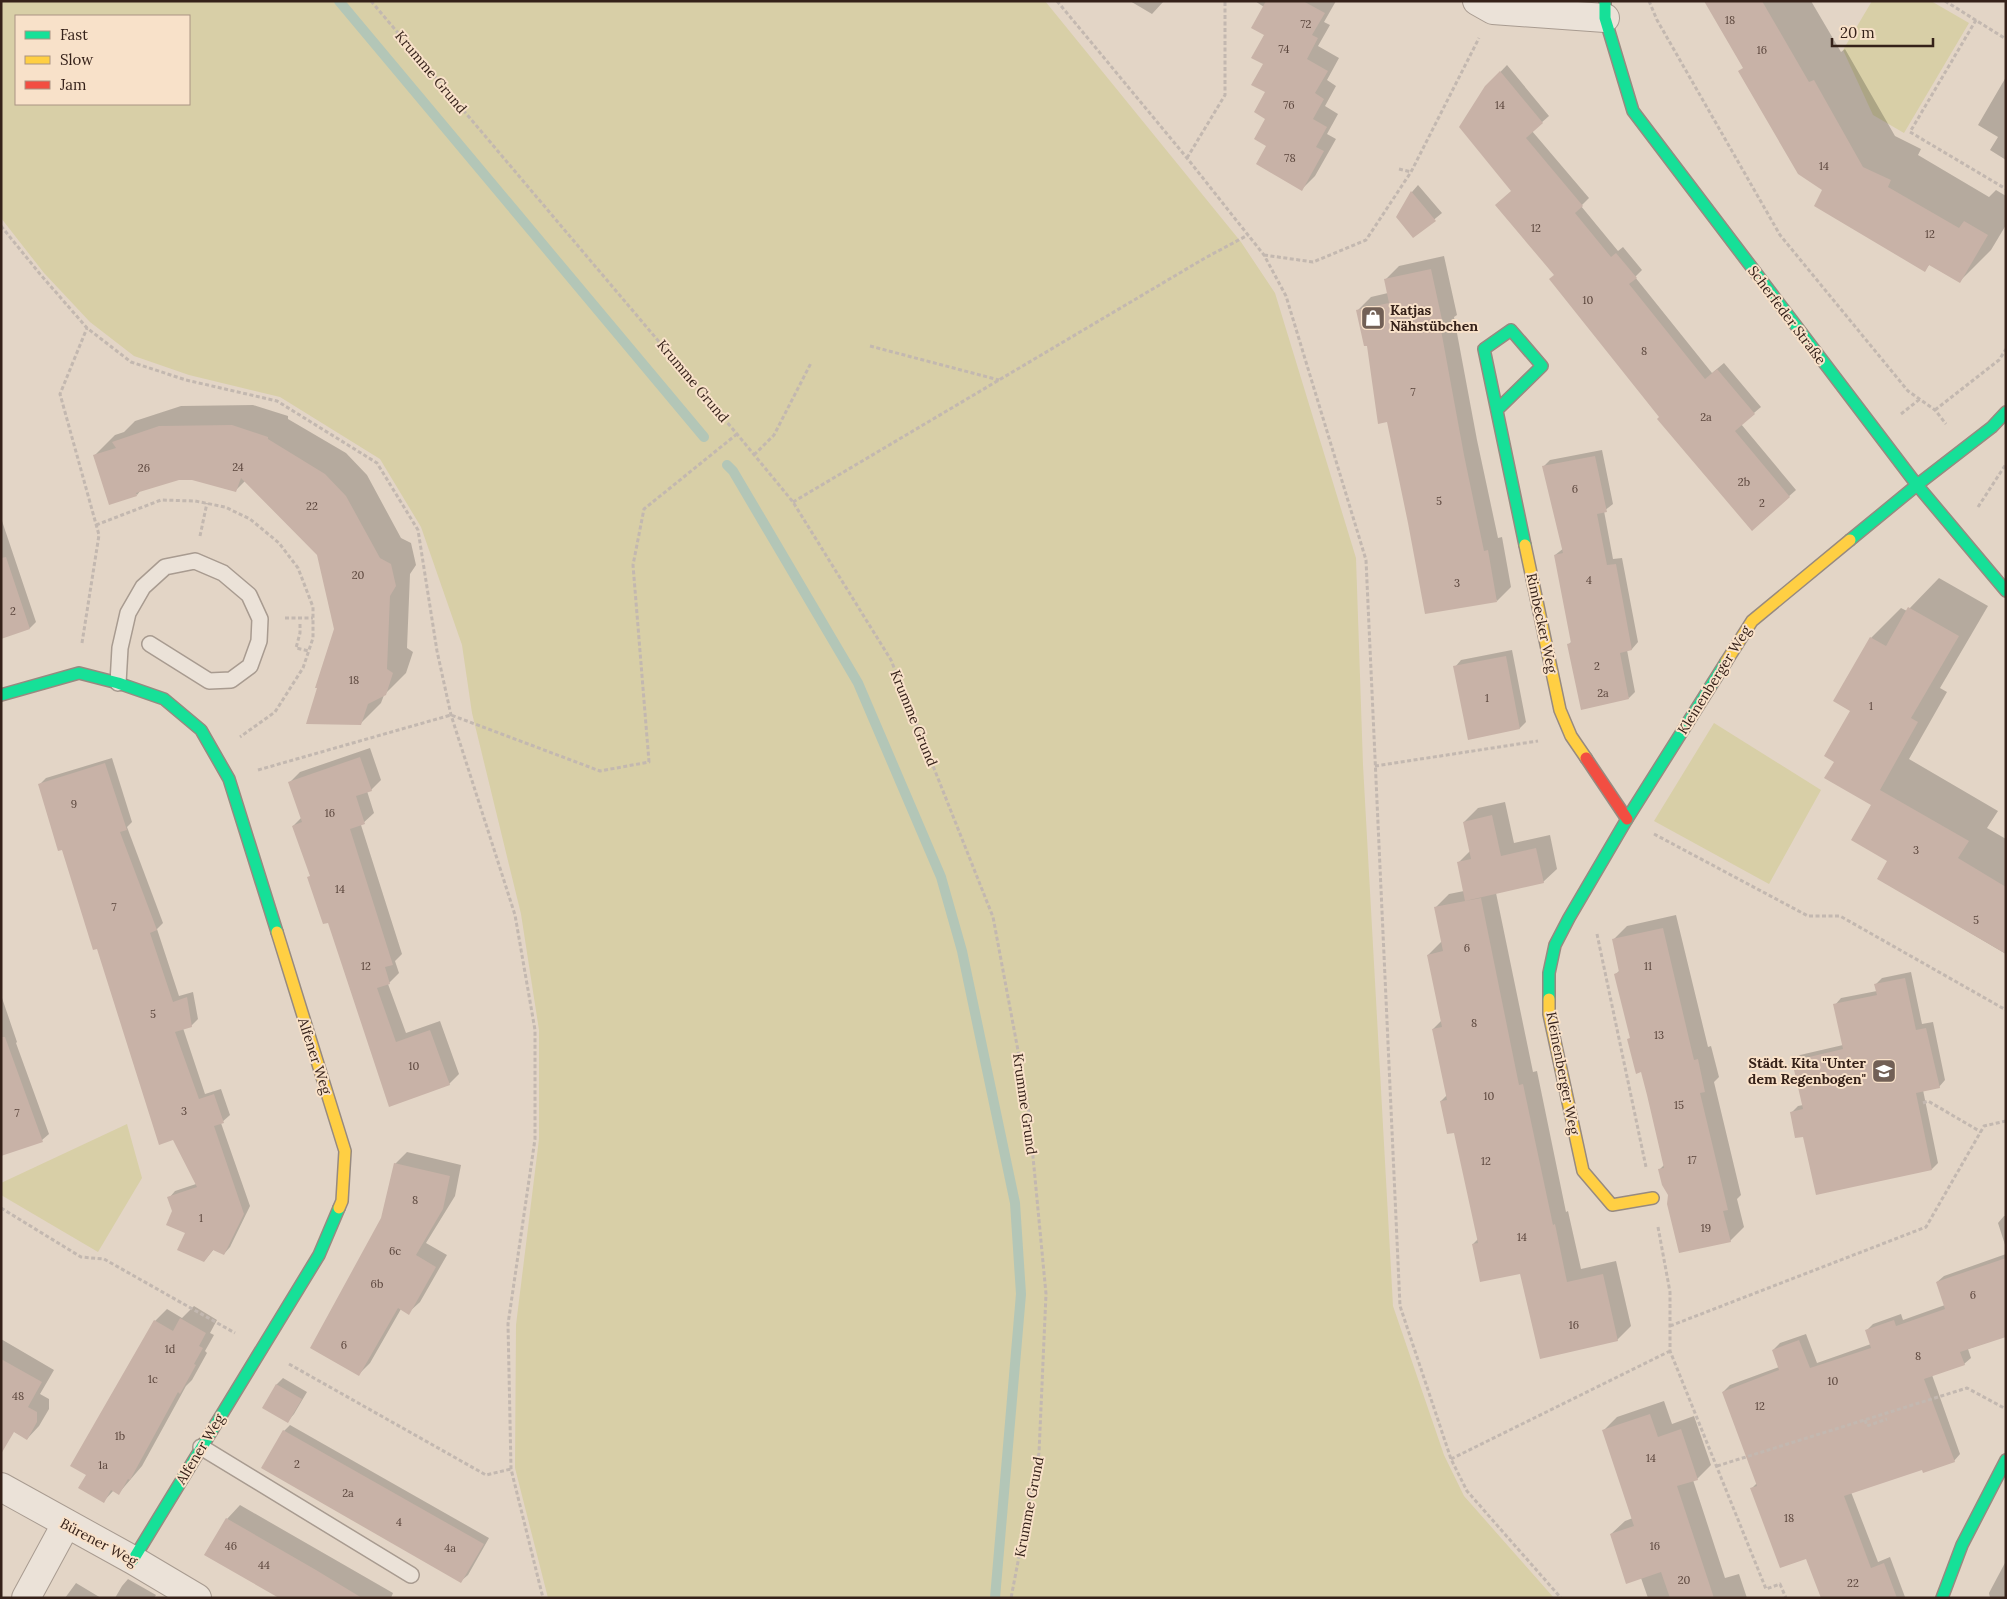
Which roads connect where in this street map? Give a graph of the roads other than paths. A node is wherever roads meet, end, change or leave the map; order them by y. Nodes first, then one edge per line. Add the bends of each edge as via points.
1 (1485, 6) edge
2 (1605, 10) edge
3 (1497, 410) junction
4 (2006, 412) edge
5 (1917, 485) junction
6 (2006, 591) edge
7 (150, 644) dead end
8 (118, 683) junction
9 (1, 695) edge
10 (1627, 819) junction
11 (1653, 1198) road end
12 (201, 1447) junction
13 (2006, 1460) edge
14 (1, 1487) edge
15 (66, 1524) junction
16 (134, 1560) junction
17 (411, 1575) dead end
18 (26, 1598) edge
19 (197, 1598) edge
20 (1942, 1598) edge

1 - 2 street, Scherfeder Straße
2 - 5 street, Scherfeder Straße via 1633,111
3 - 3 street, Rimbecker Weg via 1484,349 1511,330 1542,366
3 - 10 street, Rimbecker Weg via 1560,710 1571,736
4 - 5 street, Kleinenberger Weg via 1992,427
5 - 6 street, Scherfeder Straße
5 - 10 street, Kleinenberger Weg via 1752,620
7 - 8 lane via 209,681 231,680 250,666 259,641 260,619 249,595 223,573 195,561 165,567 143,587 128,613 120,648
8 - 9 street, Alfener Weg via 79,673
8 - 12 street, Alfener Weg via 164,699 201,730 229,779 345,1151 342,1202 318,1256
10 - 11 street, Kleinenberger Weg via 1555,945 1549,973 1550,1014 1583,1171 1612,1205
12 - 16 street, Alfener Weg
12 - 17 lane
13 - 20 street via 1975,1516 1950,1570
14 - 15 street, Bürener Weg
15 - 16 street, Bürener Weg
15 - 18 street
16 - 19 street, Bürener Weg

